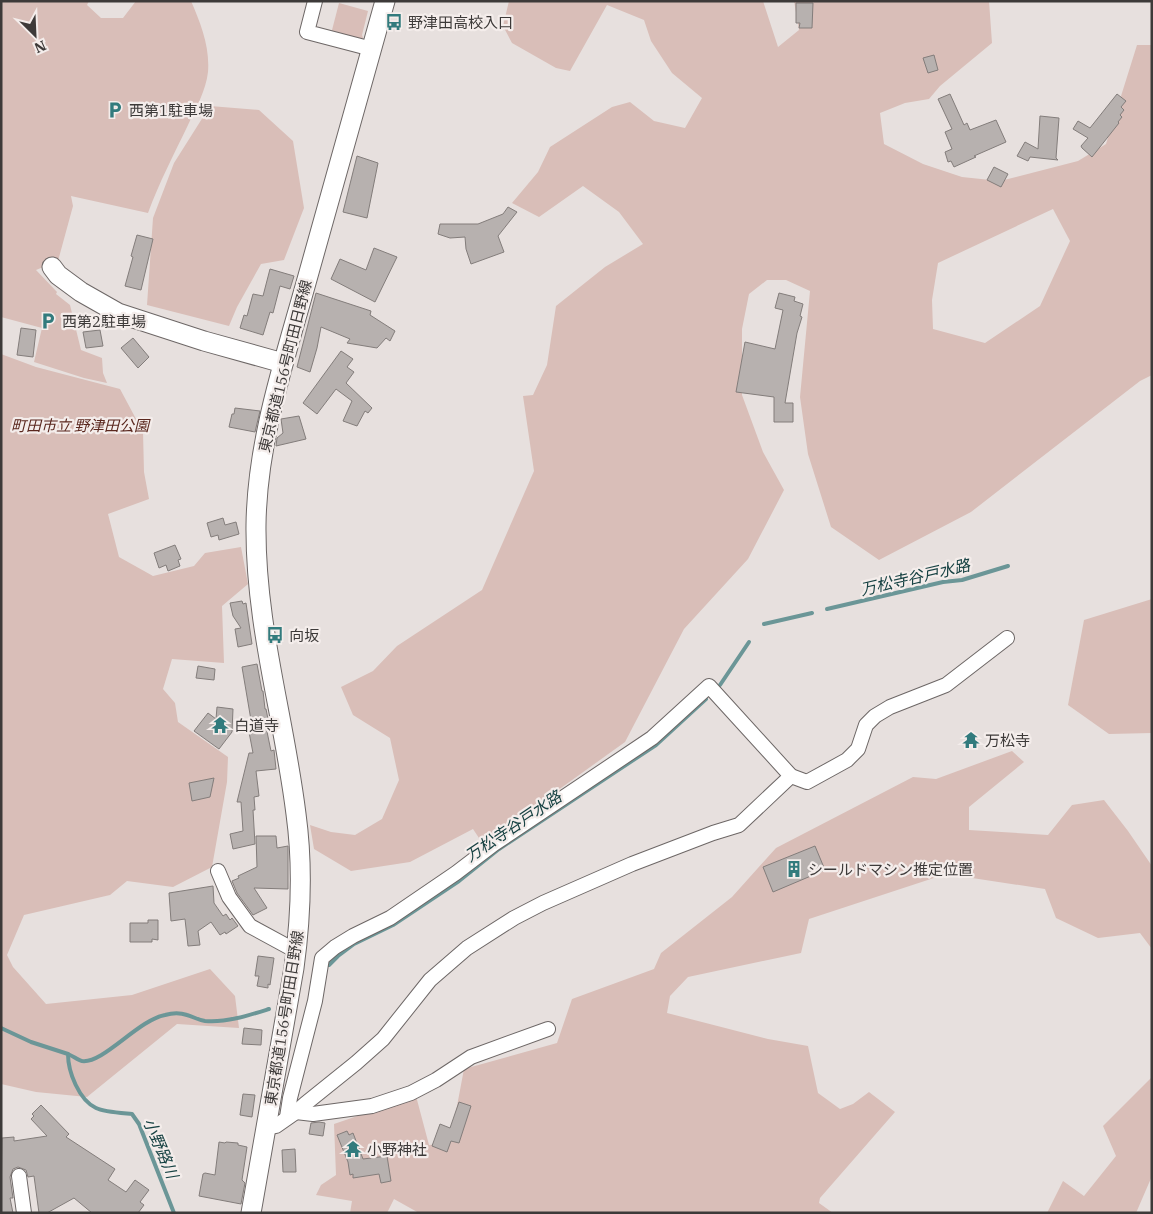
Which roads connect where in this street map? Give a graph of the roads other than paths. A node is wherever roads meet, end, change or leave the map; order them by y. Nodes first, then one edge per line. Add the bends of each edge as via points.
1 (315, 1) edge
2 (385, 1) edge
3 (372, 49) junction
4 (52, 267) dead end
5 (283, 363) junction
6 (1007, 638) dead end
7 (791, 776) junction
8 (218, 871) dead end
9 (296, 951) junction
10 (548, 1029) dead end
11 (292, 1115) junction
12 (266, 1128) junction
13 (19, 1176) dead end
14 (24, 1213) edge
15 (251, 1213) edge

1 - 3 street via 307,32
2 - 3 main road, 東京都道156号町田日野線
3 - 5 main road, 東京都道156号町田日野線
4 - 5 main road via 58,276 118,313
5 - 9 main road, 東京都道156号町田日野線 via 262,457 256,555 262,620 300,854
6 - 7 street via 946,685 875,716 866,725 858,749 847,760 807,782
7 - 11 street via 739,825 632,864 543,903 467,948 430,980 382,1039 356,1064
7 - 11 street via 708,686 652,738 390,918 353,936 322,958 315,1001 290,1098
8 - 9 street via 229,897 250,926
9 - 12 main road, 東京都道156号町田日野線
10 - 11 street via 471,1057 411,1093 372,1106
11 - 12 street via 276,1126
12 - 15 main road, 東京都道156号町田日野線
13 - 14 street

